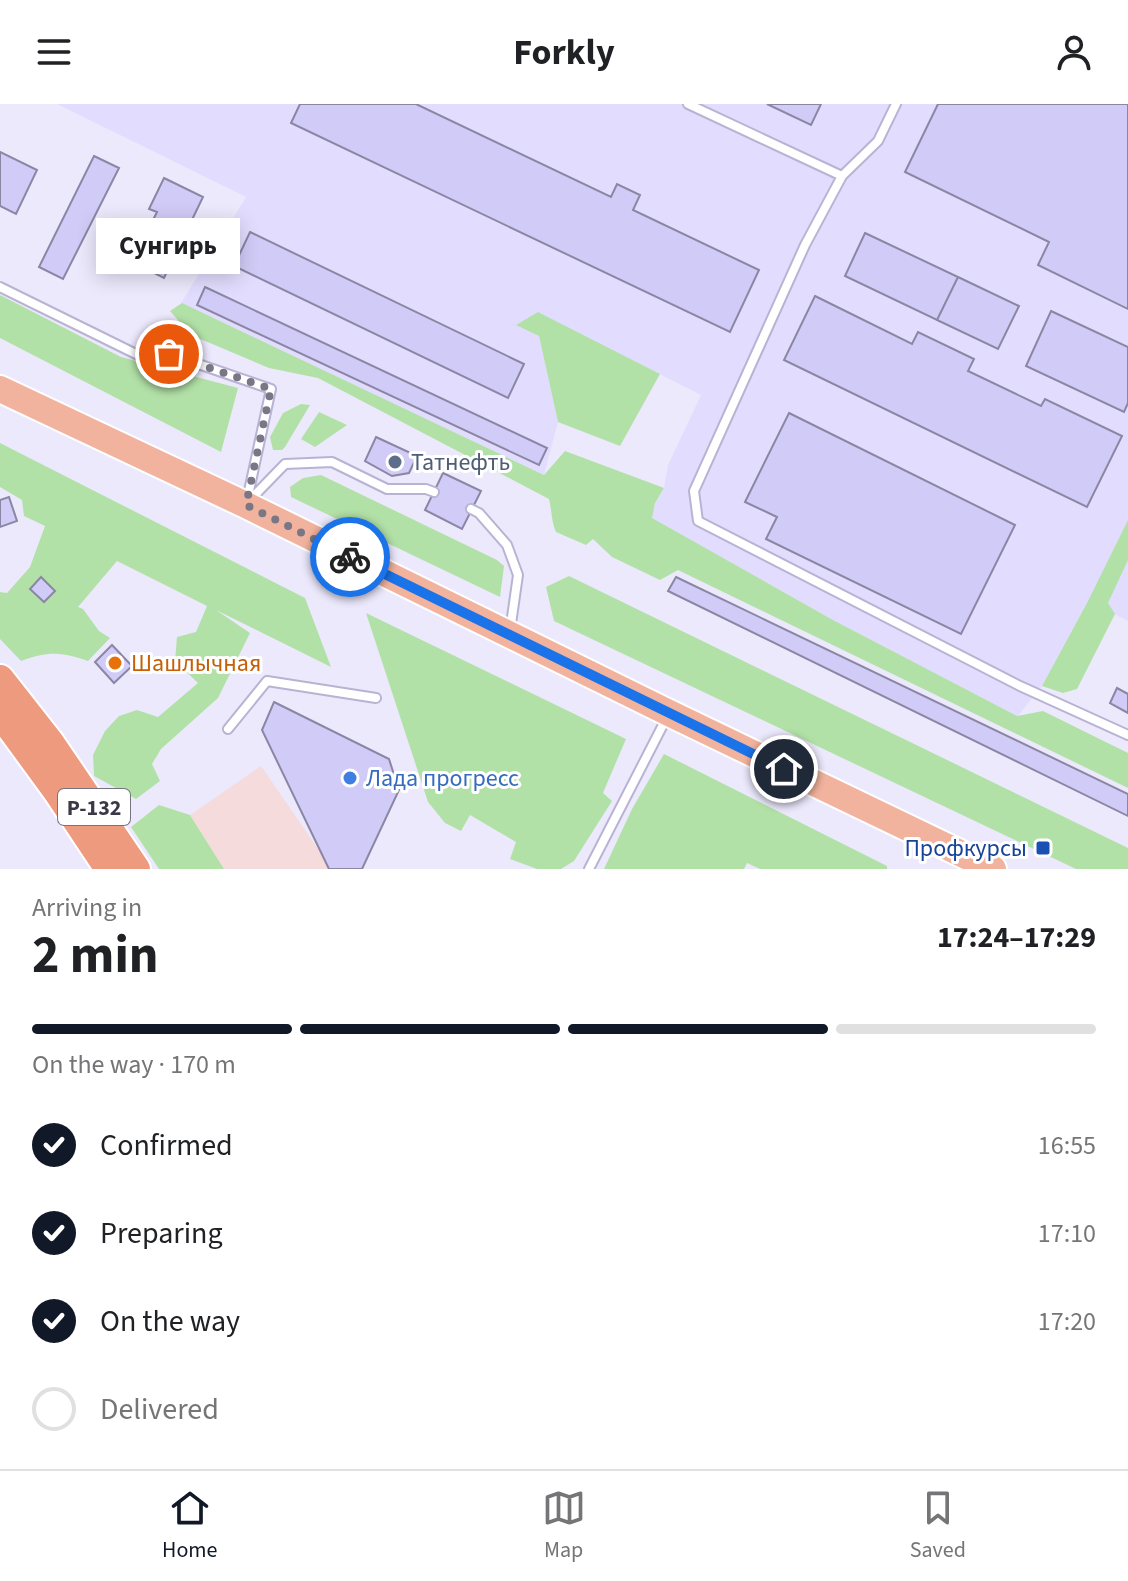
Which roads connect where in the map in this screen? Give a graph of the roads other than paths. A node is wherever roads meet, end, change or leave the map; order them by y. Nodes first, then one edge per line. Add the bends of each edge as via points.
1 (688, 104) edge
2 (896, 104) edge
3 (842, 176) junction
4 (0, 287) edge
5 (0, 389) edge
6 (434, 492) dead end
7 (246, 505) junction
8 (471, 509) dead end
9 (510, 635) junction
10 (0, 679) edge
11 (376, 698) dead end
12 (0, 713) edge
13 (669, 713) junction
14 (228, 729) dead end
15 (1128, 735) edge
16 (109, 869) edge
17 (136, 869) edge
18 (589, 869) edge
19 (993, 869) edge

1 - 3 lane
2 - 3 lane via 878,141
3 - 15 lane via 805,245 694,491 698,521 1020,686
4 - 7 lane via 140,356 169,354 271,389
5 - 7 main road
6 - 7 lane via 387,489 332,462 285,464
7 - 9 main road
8 - 9 lane via 507,545 518,575
9 - 13 main road
10 - 17 highway, Р-132
11 - 14 lane via 267,681
12 - 16 highway, Р-132
13 - 18 lane
13 - 19 main road

